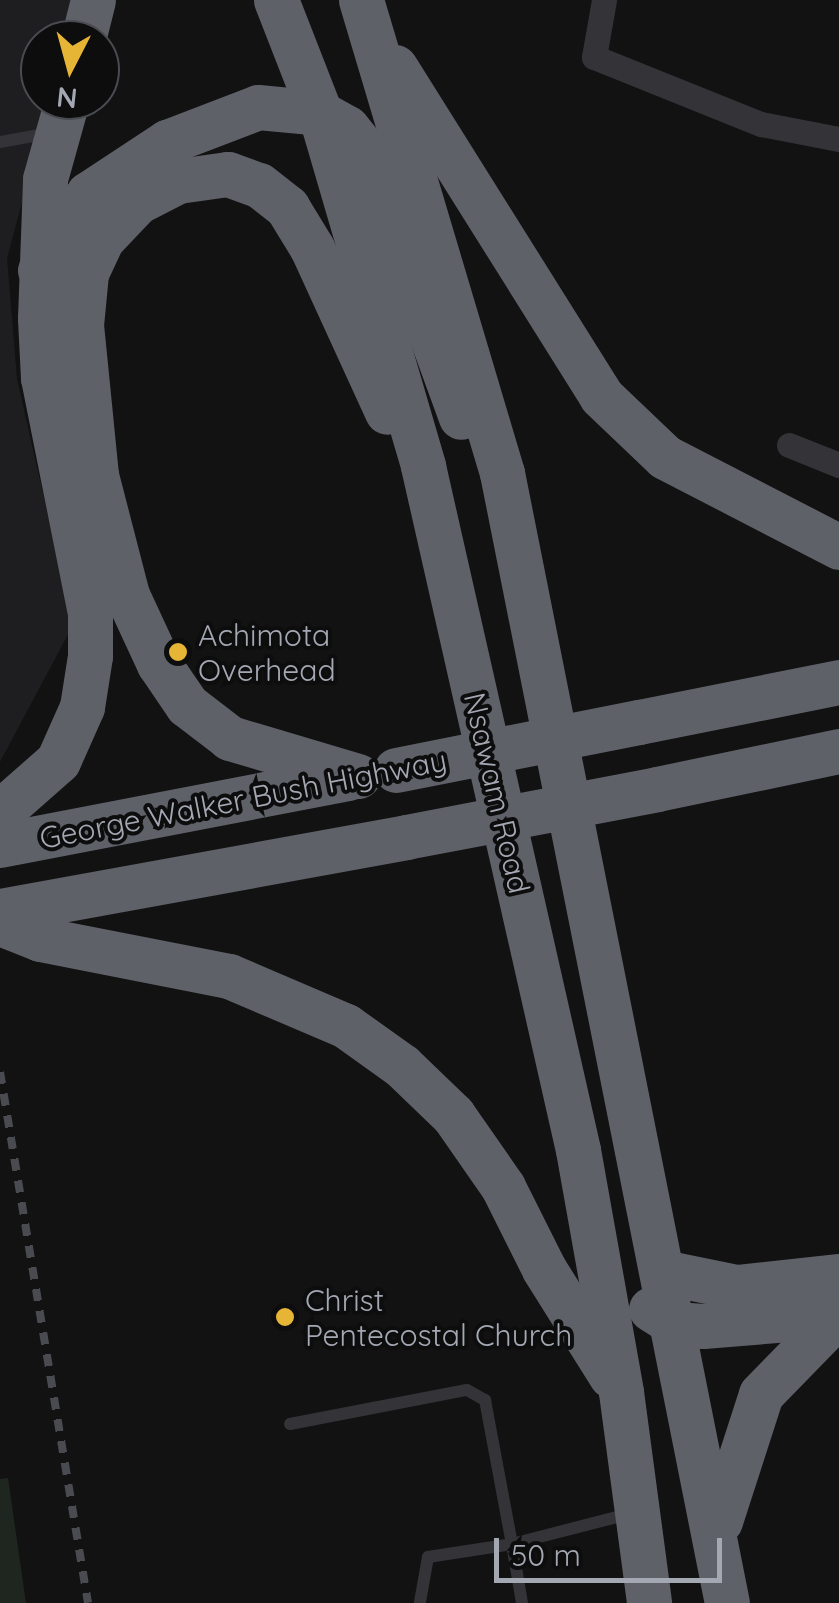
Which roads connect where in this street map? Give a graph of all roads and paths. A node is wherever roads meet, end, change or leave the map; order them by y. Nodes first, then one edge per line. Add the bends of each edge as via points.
1 (276, 0) edge
2 (361, 0) edge
3 (604, 0) edge
4 (377, 43) junction
5 (320, 113) junction
6 (52, 120) edge
7 (61, 120) edge
8 (839, 139) edge
9 (0, 142) edge
10 (40, 270) junction
11 (788, 445) dead end
12 (839, 465) edge
13 (423, 466) junction
14 (502, 472) junction
15 (839, 547) edge
16 (839, 682) edge
17 (839, 751) edge
18 (377, 773) junction
19 (0, 812) edge
20 (0, 845) edge
21 (0, 910) edge
22 (0, 922) edge
23 (599, 1262) junction
24 (663, 1272) junction
25 (838, 1302) edge
26 (675, 1324) junction
27 (621, 1392) junction
28 (290, 1424) dead end
29 (636, 1512) junction
30 (718, 1534) junction
31 (512, 1544) junction
32 (420, 1602) edge
33 (522, 1603) edge
34 (648, 1603) edge
35 (727, 1603) edge

1 - 5 highway, Nsawam Road
2 - 4 highway
3 - 8 street via 594,57 761,124
4 - 14 highway
4 - 15 highway via 427,110 517,270 601,396 665,457
5 - 10 highway via 258,107 167,142 88,194
5 - 13 highway, Nsawam Road
5 - 14 highway via 347,128 362,148 447,390
6 - 9 lane
7 - 10 highway via 45,178
10 - 19 highway via 43,378 90,613 90,656 82,707 58,761
11 - 12 street
13 - 18 highway via 372,389 312,248 287,207 260,185 228,174 178,181 138,202 102,239 86,273 81,325 96,475 127,595 159,664 188,705 230,738
13 - 23 highway, Nsawam Road
14 - 24 highway
16 - 18 highway, George Walker Bush Highway, bridge
17 - 21 highway, George Walker Bush Highway, bridge
18 - 20 highway, George Walker Bush Highway
22 - 27 highway via 40,939 229,976 346,1026 402,1066 454,1115 503,1187 544,1269
23 - 26 highway
23 - 27 highway, Nsawam Road
24 - 25 highway
24 - 26 highway
25 - 26 highway
25 - 30 highway via 761,1394 732,1469
26 - 30 highway
27 - 29 highway, Nsawam Road
28 - 31 lane via 478,1393 485,1400
29 - 31 lane
29 - 34 highway, Nsawam Road
30 - 35 highway
31 - 32 lane via 428,1557
31 - 33 lane

